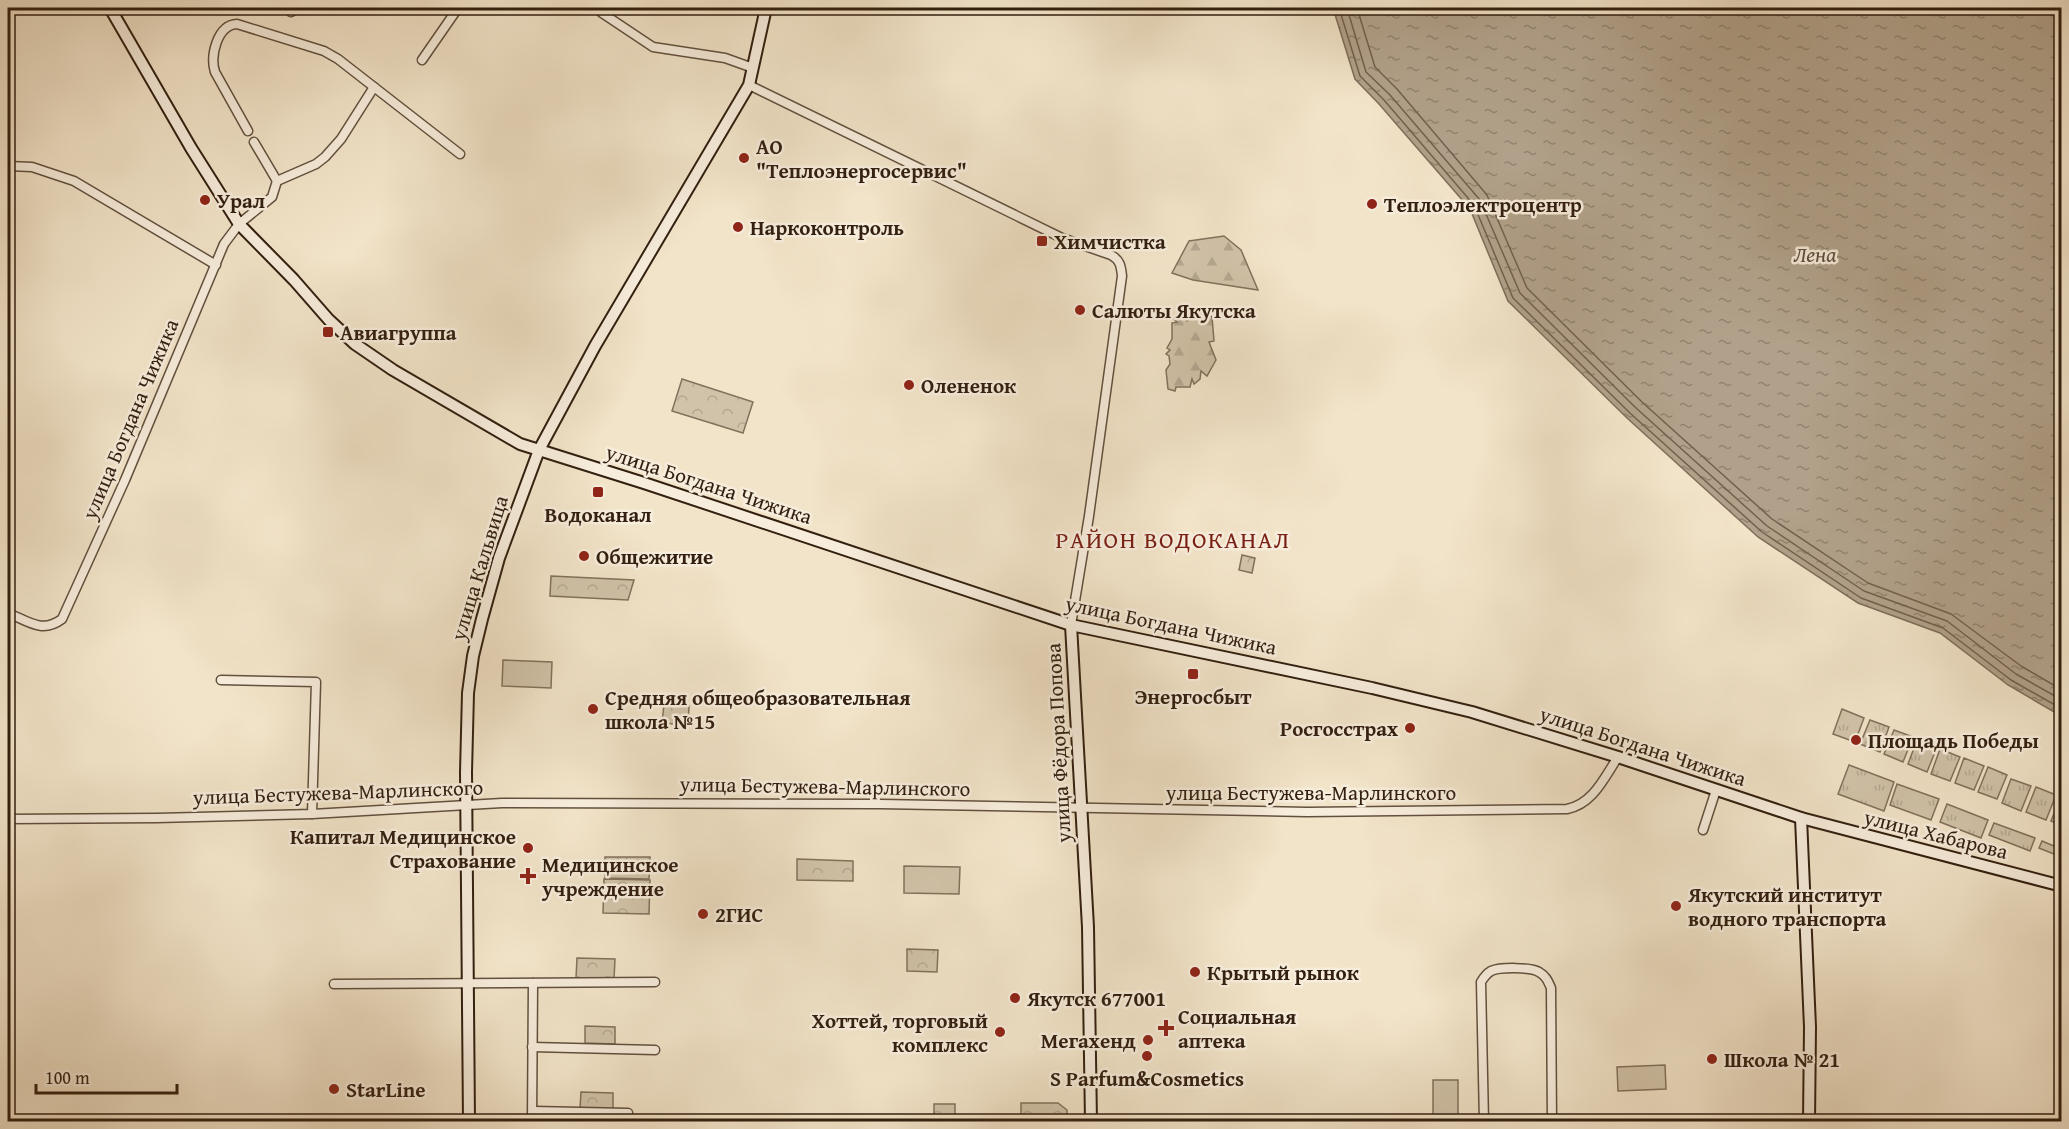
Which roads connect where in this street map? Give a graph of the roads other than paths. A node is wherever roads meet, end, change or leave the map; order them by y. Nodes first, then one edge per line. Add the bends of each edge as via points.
1 (110, 8) edge
2 (458, 8) edge
3 (597, 8) edge
4 (766, 8) edge
5 (422, 60) dead end
6 (753, 68) junction
7 (749, 85) junction
8 (374, 87) junction
9 (248, 131) dead end
10 (254, 142) dead end
11 (460, 154) dead end
12 (8, 166) edge
13 (277, 181) junction
14 (239, 224) junction
15 (216, 265) junction
16 (539, 450) junction
17 (8, 613) edge
18 (1071, 625) junction
19 (221, 680) dead end
20 (1618, 757) junction
21 (1716, 790) junction
22 (466, 805) junction
23 (1081, 809) junction
24 (312, 814) junction
25 (1801, 818) junction
26 (8, 819) edge
27 (1703, 830) dead end
28 (2061, 886) edge
29 (655, 982) dead end
30 (467, 983) junction
31 (533, 983) junction
32 (334, 984) dead end
33 (531, 1047) junction
34 (655, 1050) dead end
35 (533, 1111) junction
36 (628, 1113) dead end
37 (469, 1122) edge
38 (532, 1122) edge
39 (1091, 1122) edge
40 (1484, 1122) edge
41 (1552, 1122) edge
42 (1809, 1122) edge

1 - 14 main road, улица Богдана Чижика
2 - 5 street
3 - 6 street via 653,47 725,58
4 - 6 main road, улица Кальвица
6 - 7 main road, улица Кальвица
7 - 16 main road, улица Кальвица via 595,346
7 - 18 street, улица Фёдора Попова via 1052,232 1117,259 1120,264 1122,276
8 - 9 street via 324,51 231,25 223,30 212,64
8 - 11 street
8 - 13 street via 325,157
10 - 13 street
12 - 15 street via 32,167 74,181
13 - 14 street, улица Богдана Чижика via 272,197
14 - 15 street, улица Богдана Чижика via 224,244
14 - 16 main road, улица Богдана Чижика via 355,344 520,444
15 - 17 street, улица Богдана Чижика via 62,619 43,627
16 - 18 main road, улица Богдана Чижика
16 - 22 main road, улица Кальвица via 499,558 473,656 468,693
18 - 20 main road, улица Богдана Чижика via 1423,699
18 - 23 main road, улица Фёдора Попова
19 - 24 street via 316,682
20 - 21 main road, улица Богдана Чижика
20 - 23 street, улица Бестужева-Марлинского via 1593,794 1578,807 1567,809
21 - 25 main road, улица Богдана Чижика
21 - 27 street
22 - 23 street, улица Бестужева-Марлинского via 653,802
22 - 24 street, улица Бестужева-Марлинского
22 - 30 main road, улица Кальвица
23 - 39 main road, улица Фёдора Попова
24 - 26 street, улица Бестужева-Марлинского
25 - 28 main road, улица Хабарова
25 - 42 main road via 1810,1027
29 - 31 street
30 - 31 street
30 - 32 street
30 - 37 main road, улица Кальвица
31 - 33 street
33 - 34 street
33 - 35 street
35 - 36 street
35 - 38 street
40 - 41 street via 1482,982 1486,974 1495,970 1530,969 1547,979 1551,988

